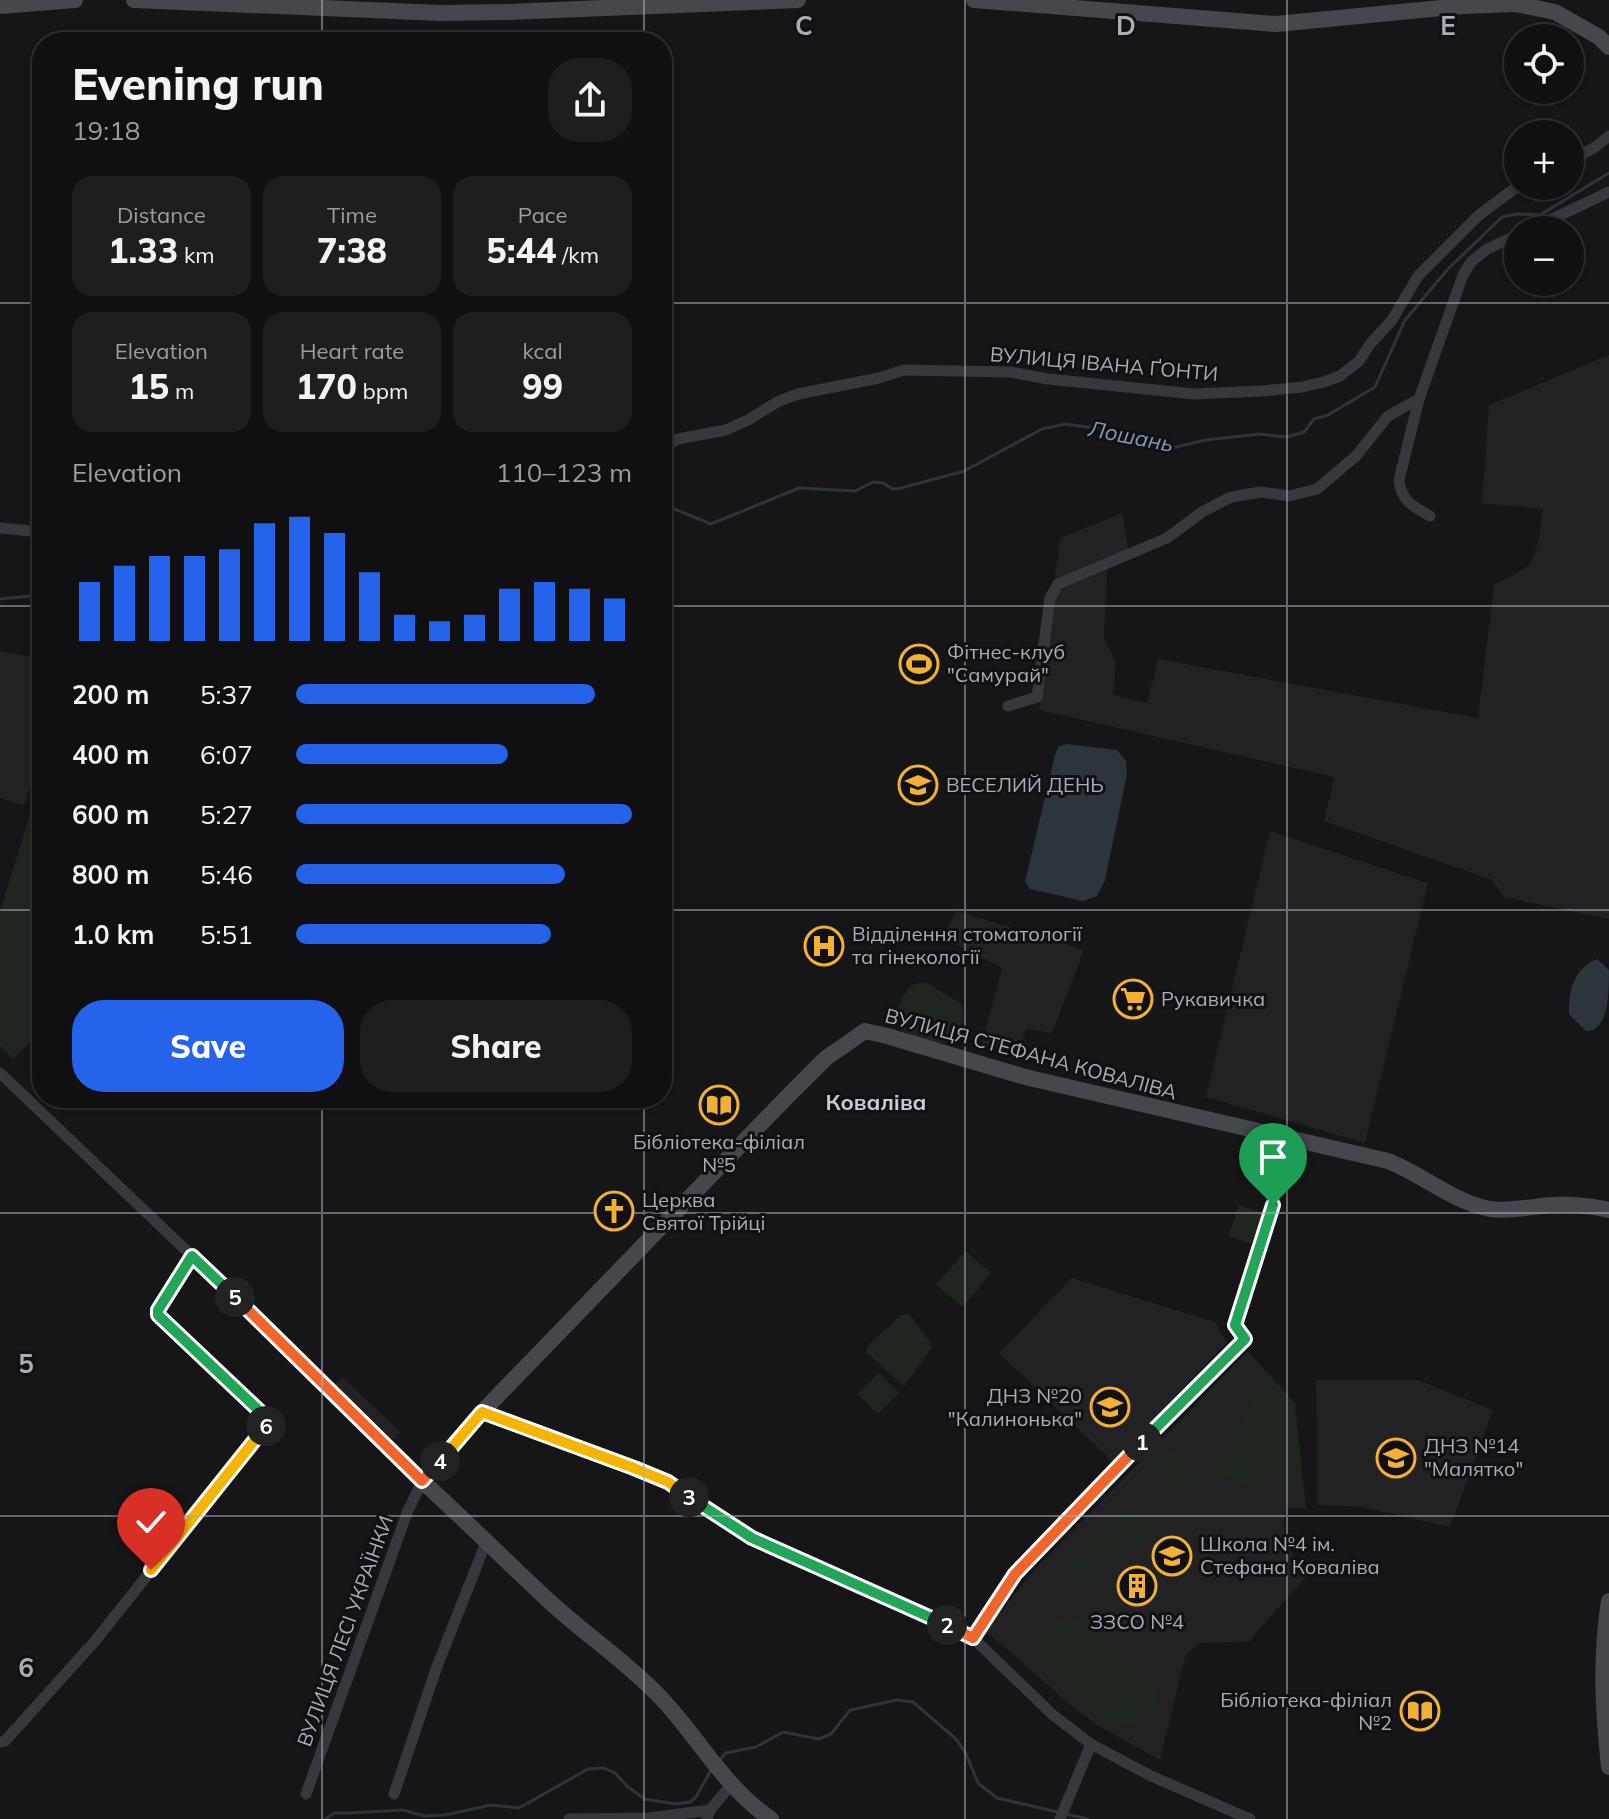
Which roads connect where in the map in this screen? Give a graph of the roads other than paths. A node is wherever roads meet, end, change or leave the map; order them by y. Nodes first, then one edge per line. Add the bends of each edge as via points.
1 (75, 0) edge
2 (134, 0) edge
3 (798, 0) edge
4 (974, 0) edge
5 (0, 6) edge
6 (1384, 7) edge
7 (1609, 47) edge
8 (1609, 136) edge
9 (1584, 153) edge
10 (1609, 192) edge
11 (1504, 196) edge
12 (1558, 216) edge
13 (1504, 241) edge
14 (1419, 399) junction
15 (672, 442) edge
16 (1430, 516) dead end
17 (0, 528) edge
18 (32, 531) edge
19 (1008, 706) dead end
20 (0, 1073) edge
21 (32, 1104) edge
22 (37, 1108) edge
23 (1289, 1139) junction
24 (1609, 1210) edge
25 (192, 1256) junction
26 (482, 1412) junction
27 (422, 1481) junction
28 (487, 1540) junction
29 (1609, 1601) edge
30 (973, 1638) junction
31 (0, 1742) edge
32 (1091, 1744) junction
33 (1609, 1767) edge
34 (721, 1773) junction
35 (306, 1794) dead end
36 (394, 1794) dead end
37 (709, 1814) edge
38 (569, 1819) edge
39 (771, 1819) edge
40 (1060, 1819) edge
41 (1249, 1819) edge

1 - 5 street
2 - 3 street via 480,13
4 - 6 street via 1252,24
6 - 7 street via 1533,6 1565,16
8 - 9 street
10 - 12 street
11 - 15 street, ВУЛИЦЯ ІВАНА ҐОНТИ via 1418,276 1359,361 1324,382 1194,394 1010,372 904,370 798,394 726,430
13 - 14 street via 1471,262
14 - 16 street via 1400,489 1404,499
14 - 19 street via 1388,416 1356,456 1317,489 1289,496 1261,492 1231,497 1167,538 1058,584 1050,598 1037,697
17 - 18 street
20 - 21 street
22 - 25 street
23 - 24 street, ВУЛИЦЯ СТЕФАНА КОВАЛІВА via 1388,1161 1489,1209 1572,1205
23 - 26 street, ВУЛИЦЯ СТЕФАНА КОВАЛІВА via 1025,1077 865,1031 826,1058
23 - 30 street via 1235,1325 1245,1339 1015,1574
25 - 27 street
25 - 31 street via 158,1310 160,1320 270,1421 95,1641
26 - 27 street, ВУЛИЦЯ СТЕФАНА КОВАЛІВА
26 - 30 street via 668,1482 752,1538
27 - 28 street
27 - 35 street, ВУЛИЦЯ ЛЕСІ УКРАЇНКИ
28 - 34 street via 662,1699
28 - 36 street
29 - 33 street via 1602,1688
30 - 32 street
32 - 40 street
32 - 41 street
34 - 37 street
34 - 39 street
37 - 38 street

